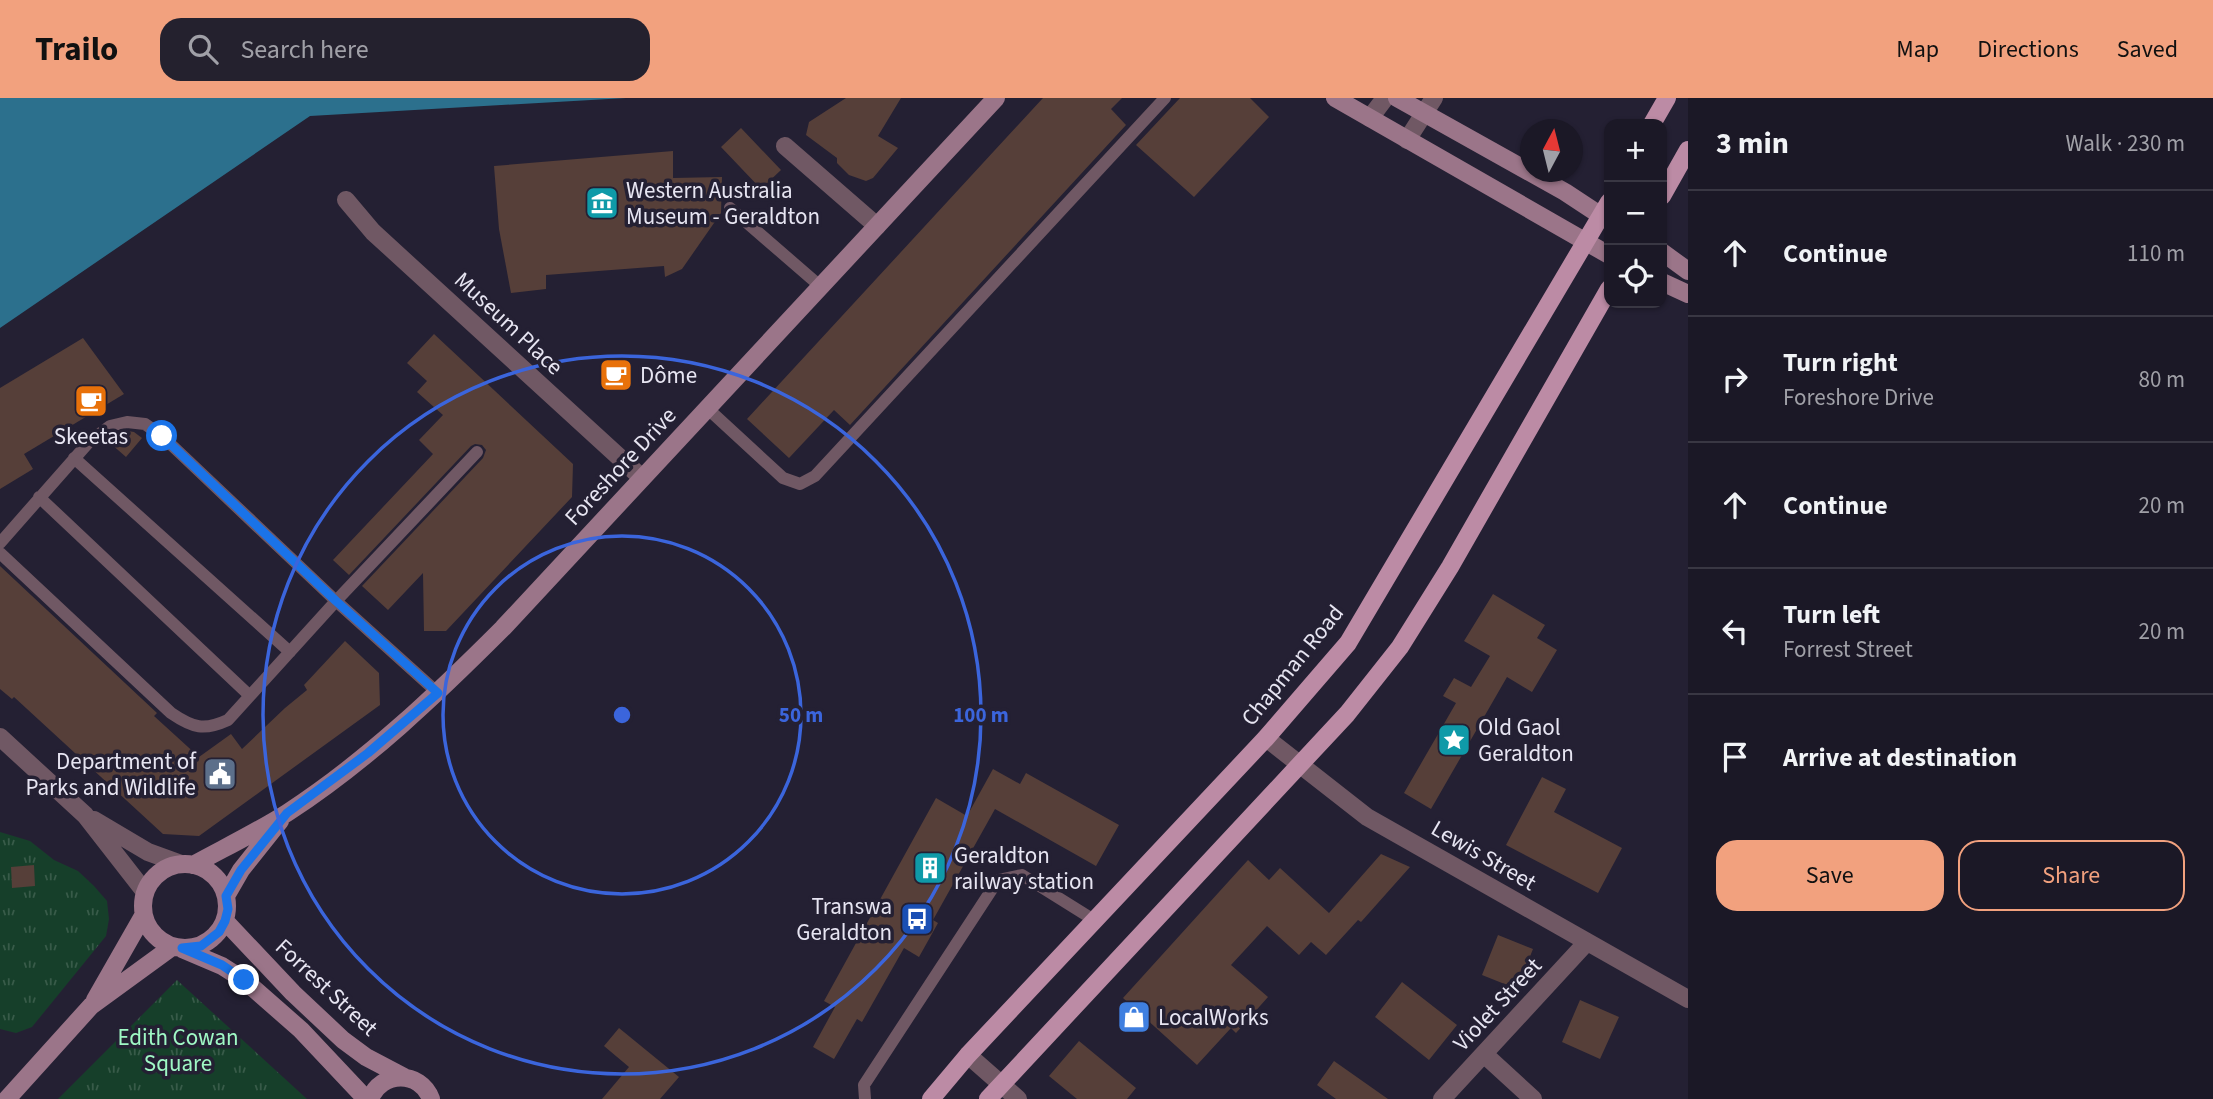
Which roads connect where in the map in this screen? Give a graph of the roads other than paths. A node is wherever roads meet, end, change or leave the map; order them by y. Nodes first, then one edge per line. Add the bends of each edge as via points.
1 (996, 98) edge
2 (1165, 98) edge
3 (1335, 98) edge
4 (1385, 98) edge
5 (1397, 98) edge
6 (1667, 98) edge
7 (1429, 106) edge
8 (1370, 118) junction
9 (1655, 119) edge
10 (1407, 140) junction
11 (785, 146) dead end
12 (1688, 150) edge
13 (1667, 187) edge
14 (346, 200) dead end
15 (730, 208) dead end
16 (1604, 212) edge
17 (1604, 217) edge
18 (877, 226) junction
19 (1586, 243) junction
20 (1604, 252) edge
21 (1667, 256) edge
22 (1688, 271) edge
23 (1667, 284) edge
24 (820, 286) junction
25 (1688, 294) edge
26 (1604, 298) edge
27 (707, 408) junction
28 (477, 452) dead end
29 (74, 458) junction
30 (642, 478) junction
31 (39, 497) junction
32 (0, 543) edge
33 (0, 552) edge
34 (336, 601) junction
35 (290, 652) junction
36 (438, 693) junction
37 (249, 695) junction
38 (0, 737) edge
39 (1266, 738) junction
40 (1299, 765) junction
41 (287, 813) junction
42 (85, 815) junction
43 (187, 864) junction
44 (145, 892) junction
45 (226, 896) junction
46 (144, 916) junction
47 (1094, 920) junction
48 (225, 921) junction
49 (1587, 942) junction
50 (177, 948) junction
51 (1688, 999) edge
52 (91, 1006) junction
53 (968, 1055) junction
54 (1485, 1055) junction
55 (404, 1077) junction
56 (1001, 1084) junction
57 (7, 1099) edge
58 (368, 1099) edge
59 (431, 1099) edge
60 (865, 1099) edge
61 (931, 1099) edge
62 (988, 1099) edge
63 (1018, 1099) edge
64 (1442, 1099) edge
65 (1533, 1099) edge

1 - 18 street, Foreshore Drive
2 - 27 lane via 816,476 800,484 783,478
3 - 8 street
4 - 8 street
5 - 7 street
6 - 9 main road
7 - 10 street
7 - 16 street
8 - 10 street
10 - 19 street
11 - 18 street
12 - 13 main road
14 - 30 street, Museum Place via 373,232
15 - 24 lane
17 - 19 main road, Chapman Road
18 - 24 street, Foreshore Drive
19 - 20 street
19 - 39 main road, Chapman Road via 1348,643
21 - 22 street
23 - 25 street
24 - 27 street, Foreshore Drive
26 - 40 main road via 1400,647
27 - 30 street, Foreshore Drive
28 - 34 lane
29 - 31 lane
29 - 34 lane via 110,426 145,424
29 - 35 lane
30 - 36 street, Foreshore Drive
31 - 32 lane
31 - 37 lane
33 - 37 lane via 185,723 200,727 228,720
34 - 35 lane
34 - 36 lane
35 - 37 lane
36 - 41 street, Foreshore Drive
38 - 42 street
39 - 40 street, Lewis Street
39 - 47 main road, Chapman Road
40 - 49 street, Lewis Street via 1367,817
40 - 56 main road
41 - 43 street, Foreshore Drive
41 - 45 street, Foreshore Drive
42 - 43 street via 148,852
42 - 44 street
43 - 44 street via 159,873
43 - 45 street via 214,875
44 - 46 street
45 - 48 street
46 - 50 street via 156,937
46 - 52 street
47 - 53 main road, Chapman Road
47 - 60 lane via 1022,875 998,880 864,1085
48 - 50 street via 201,946
48 - 55 street, Forrest Street via 344,1040
49 - 51 street, Lewis Street
49 - 54 street, Violet Street
50 - 52 street
50 - 58 street via 222,965 244,980
52 - 57 street
53 - 56 street
53 - 61 main road, Chapman Road
54 - 64 street, Violet Street
54 - 65 street
55 - 58 street via 384,1081
55 - 59 street, Forrest Street via 422,1085
56 - 62 main road
56 - 63 street

